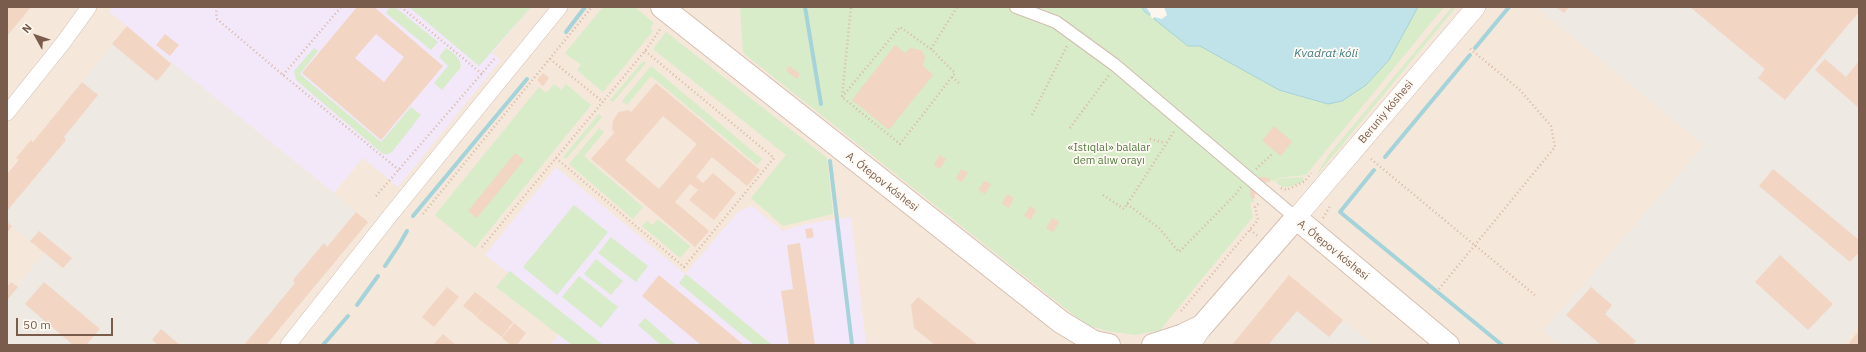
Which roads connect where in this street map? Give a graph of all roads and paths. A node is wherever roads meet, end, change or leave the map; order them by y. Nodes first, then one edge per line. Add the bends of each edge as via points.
1 (89, 7) edge
2 (218, 7) edge
3 (341, 7) edge
4 (402, 7) edge
5 (560, 7) edge
6 (592, 7) edge
7 (851, 7) edge
8 (957, 7) edge
9 (1016, 7) edge
10 (1476, 7) edge
11 (662, 16) edge
12 (1073, 34) junction
13 (1468, 47) dead end
14 (931, 49) junction
15 (645, 51) junction
16 (496, 57) dead end
17 (550, 59) junction
18 (1116, 66) junction
19 (482, 74) junction
20 (283, 75) junction
21 (952, 77) junction
22 (959, 83) dead end
23 (842, 97) junction
24 (602, 102) junction
25 (7, 113) edge
26 (1032, 115) dead end
27 (1182, 120) junction
28 (1070, 128) dead end
29 (1150, 138) dead end
30 (1165, 144) junction
31 (1272, 154) dead end
32 (556, 158) junction
33 (1371, 159) dead end
34 (399, 170) junction
35 (1311, 173) dead end
36 (1248, 177) junction
37 (1280, 188) dead end
38 (1104, 195) dead end
39 (376, 196) dead end
40 (1127, 204) junction
41 (1255, 207) dead end
42 (423, 214) dead end
43 (1296, 218) junction
44 (1250, 230) junction
45 (1262, 240) dead end
46 (1474, 245) junction
47 (482, 248) dead end
48 (1439, 289) dead end
49 (1536, 296) dead end
50 (1181, 311) dead end
51 (1208, 320) junction
52 (288, 345) edge
53 (1109, 345) edge
54 (1154, 345) edge
55 (1160, 345) edge
56 (1193, 345) edge
57 (1448, 345) edge

1 - 25 street
2 - 20 path via 216,19
3 - 20 path
4 - 19 path
5 - 52 street
6 - 17 path
7 - 23 path
8 - 14 path
9 - 12 street via 1056,22
10 - 43 street, Beruniy kóshesi
11 - 15 path
11 - 53 main road, A. Ótepov kóshesi via 1061,322 1094,342
12 - 18 street
12 - 26 path
13 - 46 path via 1520,90 1552,126 1555,147
14 - 21 path via 955,73
14 - 23 path via 900,27
15 - 24 path
15 - 32 path via 774,158 684,267
16 - 19 path
17 - 24 path
17 - 42 path
18 - 27 street
18 - 28 path
19 - 34 path
20 - 34 path
21 - 22 path
21 - 23 path via 900,144
24 - 32 path
27 - 30 path
27 - 36 street
29 - 30 path
30 - 40 path
31 - 36 path
32 - 47 path
33 - 46 path
34 - 39 path
35 - 37 path via 1305,181 1287,190
36 - 40 path via 1235,195 1179,252 1159,228
36 - 43 street
38 - 40 path via 1124,209
41 - 44 path via 1258,220
43 - 51 main road, A. Ótepov kóshesi
43 - 57 main road, A. Ótepov kóshesi
44 - 45 path
44 - 50 path
46 - 48 path
46 - 49 path
51 - 54 main road, A. Ótepov kóshesi via 1181,336
51 - 56 street
54 - 55 street

